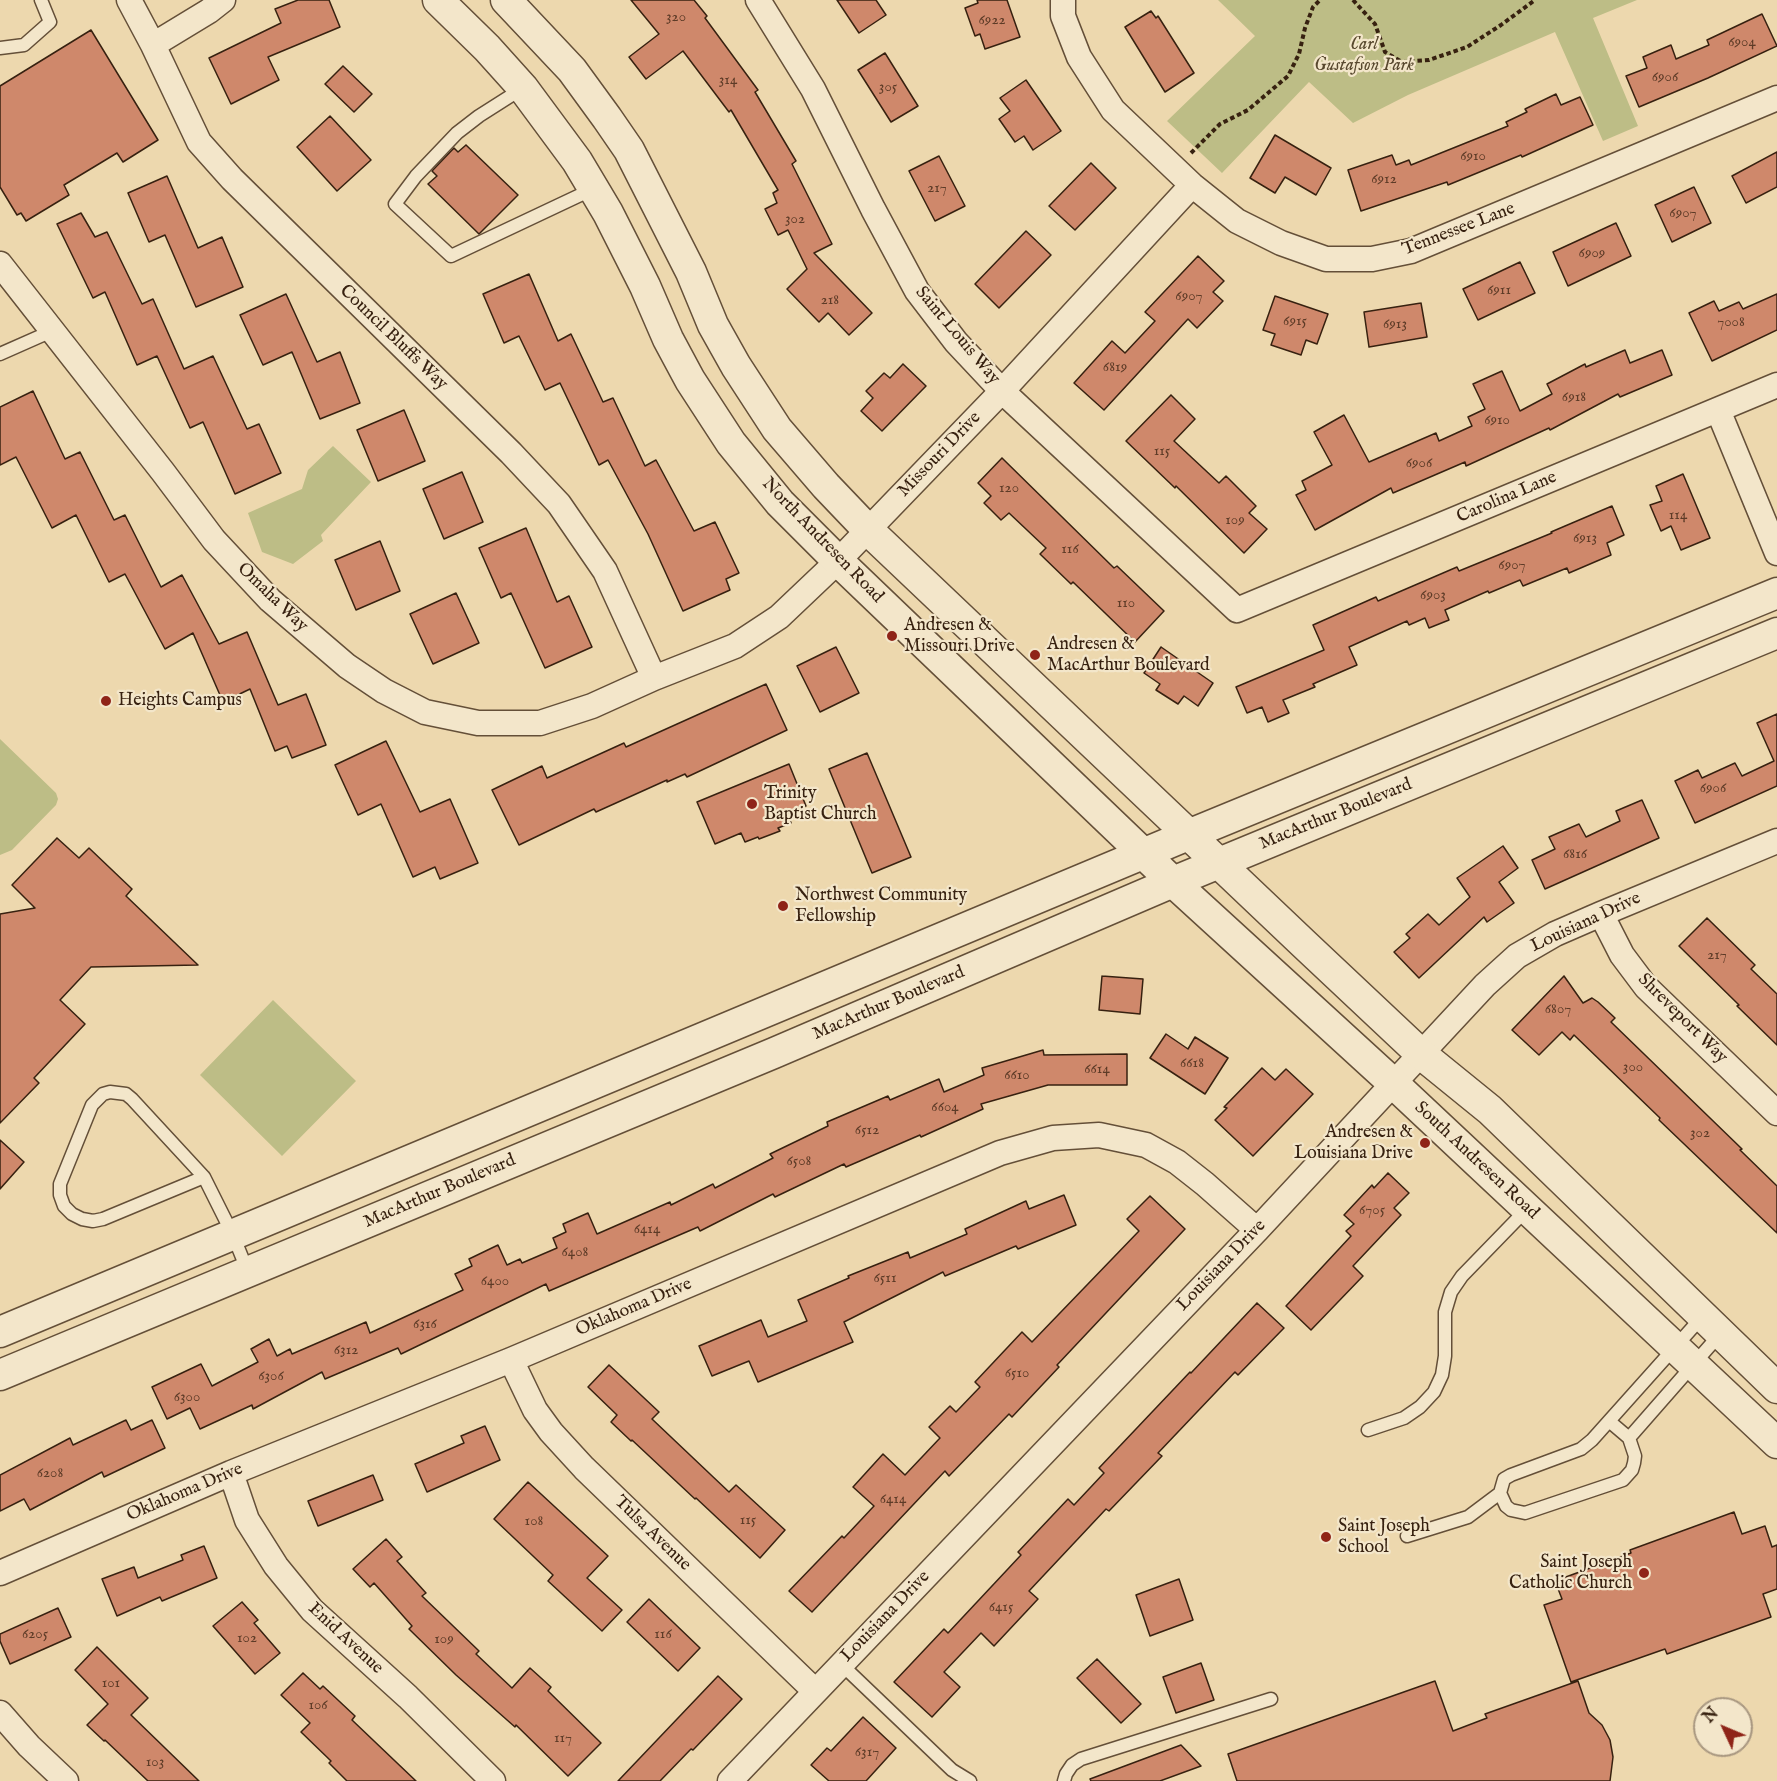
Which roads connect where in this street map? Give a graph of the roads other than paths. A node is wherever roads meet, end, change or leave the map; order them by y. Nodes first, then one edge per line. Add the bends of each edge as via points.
1 (41, 0) edge
2 (129, 0) edge
3 (223, 0) edge
4 (438, 0) edge
5 (506, 0) edge
6 (758, 0) edge
7 (1063, 0) edge
8 (153, 45) junction
9 (0, 48) edge
10 (523, 88) junction
11 (1777, 98) edge
12 (1184, 177) junction
13 (594, 188) junction
14 (0, 264) edge
15 (52, 331) junction
16 (0, 354) edge
17 (1777, 385) edge
18 (1002, 391) junction
19 (1718, 410) junction
20 (868, 530) junction
21 (1777, 553) edge
22 (838, 561) junction
23 (1777, 593) edge
24 (1237, 610) joint
25 (1777, 633) edge
26 (654, 678) junction
27 (1188, 835) junction
28 (1777, 841) edge
29 (1144, 854) junction
30 (1218, 864) junction
31 (1173, 882) junction
32 (1601, 914) junction
33 (1421, 1054) junction
34 (1394, 1084) junction
35 (1777, 1113) edge
36 (204, 1177) junction
37 (1527, 1209) junction
38 (1257, 1230) junction
39 (233, 1235) junction
40 (248, 1272) junction
41 (1712, 1324) junction
42 (0, 1332) edge
43 (1684, 1356) junction
44 (511, 1360) junction
45 (0, 1375) edge
46 (1777, 1388) edge
47 (1609, 1421) junction
48 (1368, 1430) dead end
49 (1629, 1438) junction
50 (1777, 1443) edge
51 (231, 1473) junction
52 (1500, 1493) junction
53 (1407, 1536) dead end
54 (0, 1573) edge
55 (841, 1664) junction
56 (815, 1691) junction
57 (1271, 1699) dead end
58 (0, 1713) edge
59 (66, 1781) edge
60 (493, 1781) edge
61 (730, 1781) edge
62 (970, 1781) edge
63 (1064, 1781) edge

1 - 9 lane via 50,22 24,45
2 - 8 street, Council Bluffs Way
3 - 8 street
4 - 10 street, North Andresen Road
5 - 20 street via 572,70 608,118 691,272 713,325 777,429
6 - 18 street, Saint Louis Way via 813,88 917,291 956,342
7 - 12 street, Tennessee Lane via 1063,16 1079,57 1113,110
8 - 26 street, Council Bluffs Way via 199,142 560,504 605,571
10 - 13 street, North Andresen Road
10 - 13 lane via 457,133 395,204 451,256
11 - 12 street, Tennessee Lane via 1411,251 1372,260 1326,259 1281,243 1237,221
12 - 18 street, Missouri Drive
13 - 22 street, North Andresen Road via 690,380 731,443 780,503
14 - 15 street, Omaha Way
15 - 16 lane
15 - 26 street, Omaha Way via 214,540 270,600 347,666 384,691 425,712 477,723 540,723
17 - 19 street, Carolina Lane
18 - 20 street, Missouri Drive
18 - 24 street, Saint Louis Way
19 - 21 street
19 - 24 street, Carolina Lane
20 - 22 street, Missouri Drive
20 - 27 street
22 - 26 street, Missouri Drive via 779,617 735,646
22 - 29 street, North Andresen Road
23 - 27 street, MacArthur Boulevard
25 - 30 street, MacArthur Boulevard
27 - 29 street, MacArthur Boulevard
27 - 30 street
28 - 32 street, Louisiana Drive
29 - 31 street, North Andresen Road
29 - 39 street, MacArthur Boulevard
30 - 31 street, MacArthur Boulevard
30 - 33 street
31 - 34 street, South Andresen Road
31 - 40 street, MacArthur Boulevard
32 - 33 street, Louisiana Drive via 1517,956
32 - 35 street, Shreveport Way via 1622,955 1646,987
33 - 34 street, Louisiana Drive
33 - 41 street via 1490,1110
34 - 37 street, South Andresen Road
34 - 38 street, Louisiana Drive
36 - 36 lane via 132,1099 110,1092 92,1105 60,1184 60,1196 72,1214 93,1221
36 - 39 lane
37 - 43 street, South Andresen Road
37 - 48 lane via 1451,1292 1445,1312 1442,1375 1434,1392 1404,1418
38 - 44 street, Oklahoma Drive via 1177,1162 1146,1145 1099,1135 1053,1138 1000,1153
38 - 55 street, Louisiana Drive
39 - 40 lane
39 - 42 street, MacArthur Boulevard
40 - 45 street, MacArthur Boulevard
41 - 43 lane
41 - 43 lane
41 - 46 street
43 - 47 lane
43 - 49 lane
43 - 50 street, South Andresen Road
44 - 51 street, Oklahoma Drive
44 - 56 street, Tulsa Avenue via 534,1410 584,1468
47 - 49 lane
47 - 52 lane via 1581,1449 1504,1479
49 - 52 lane via 1634,1463 1623,1480 1525,1513 1511,1510
51 - 54 street, Oklahoma Drive
51 - 60 street, Enid Avenue via 247,1520 276,1566 312,1610
52 - 53 lane via 1468,1517
55 - 56 street, Louisiana Drive
55 - 62 lane via 952,1770
56 - 61 street, Louisiana Drive
57 - 63 lane via 1081,1759 1072,1765
58 - 59 street

